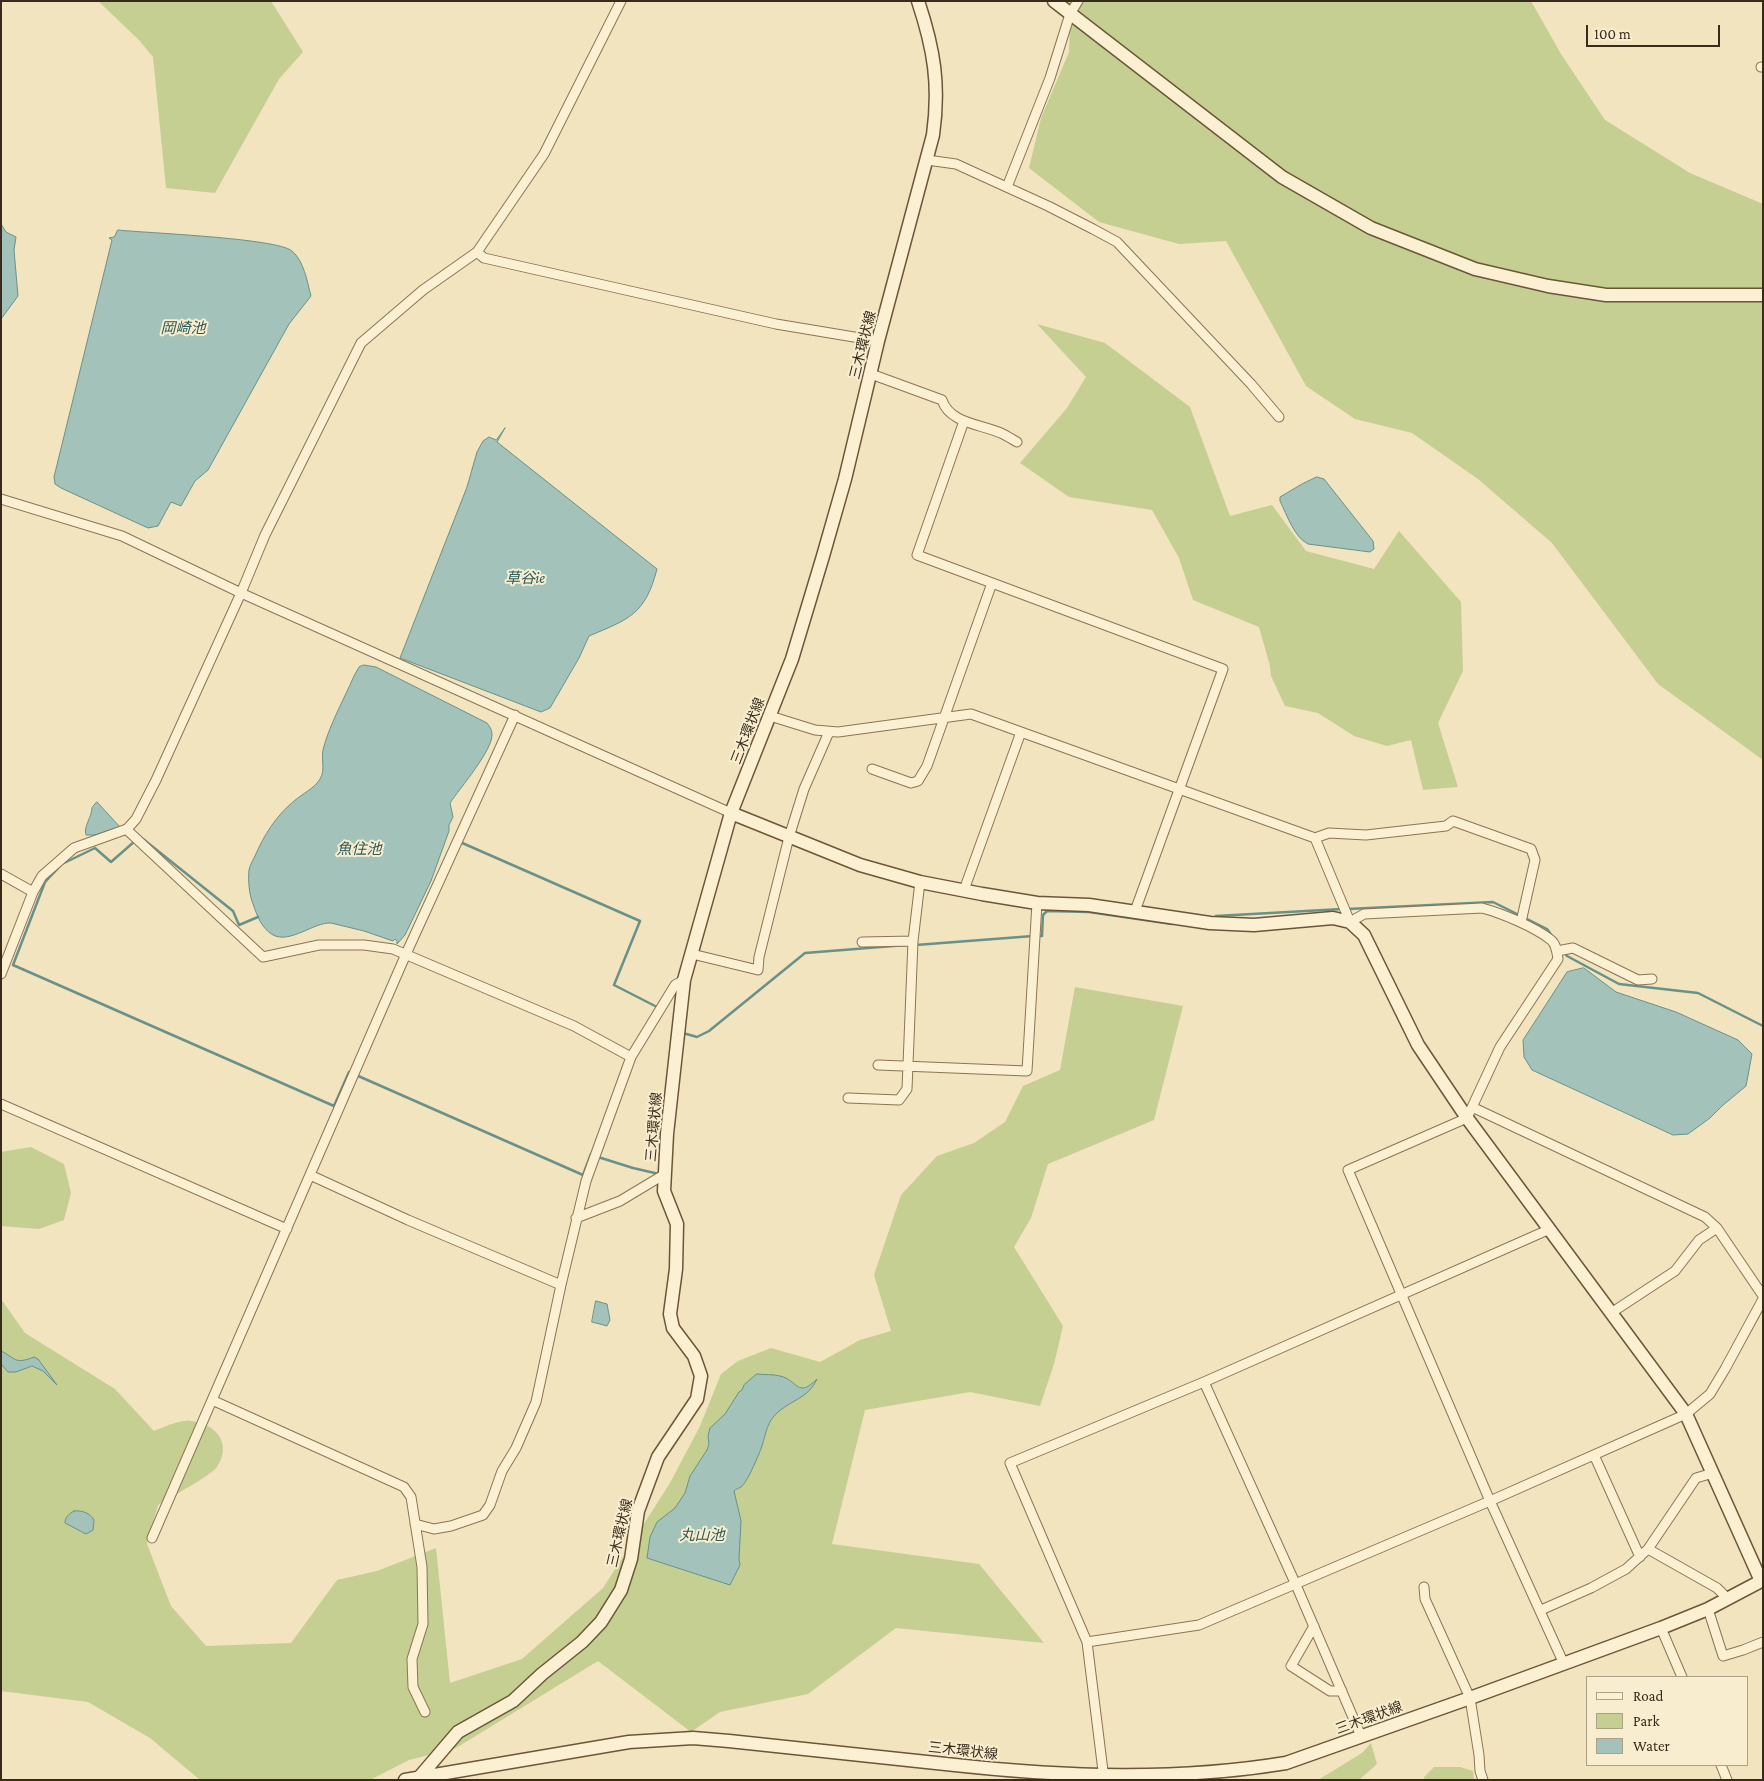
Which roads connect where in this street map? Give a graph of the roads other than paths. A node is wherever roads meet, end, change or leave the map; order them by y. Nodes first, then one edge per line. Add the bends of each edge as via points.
1 (621, 1) edge
2 (918, 1) edge
3 (1054, 1) edge
4 (1078, 1) edge
5 (1070, 14) junction
6 (927, 160) junction
7 (1007, 187) junction
8 (477, 252) junction
9 (1763, 295) edge
10 (878, 342) junction
11 (871, 374) junction
12 (1279, 417) dead end
13 (964, 421) junction
14 (1017, 442) dead end
15 (1, 499) edge
16 (992, 583) junction
17 (241, 593) junction
18 (514, 715) junction
19 (770, 716) junction
20 (943, 718) junction
21 (829, 732) junction
22 (1021, 732) junction
23 (872, 770) dead end
24 (1180, 789) junction
25 (731, 813) junction
26 (126, 828) junction
27 (789, 837) junction
28 (1315, 838) junction
29 (1, 874) edge
30 (920, 882) junction
31 (964, 890) junction
32 (33, 892) junction
33 (1038, 903) junction
34 (1135, 911) junction
35 (1350, 922) junction
36 (1521, 922) junction
37 (912, 941) junction
38 (862, 942) dead end
39 (1557, 951) junction
40 (406, 954) junction
41 (692, 954) junction
42 (1, 974) edge
43 (1652, 978) dead end
44 (684, 980) junction
45 (631, 1056) junction
46 (878, 1065) dead end
47 (907, 1066) junction
48 (848, 1098) dead end
49 (1, 1104) edge
50 (1470, 1113) junction
51 (665, 1174) junction
52 (310, 1175) junction
53 (576, 1218) junction
54 (1716, 1228) junction
55 (287, 1229) junction
56 (1550, 1229) junction
57 (561, 1285) junction
58 (1402, 1295) junction
59 (1763, 1298) edge
60 (1612, 1313) junction
61 (1204, 1382) junction
62 (212, 1400) junction
63 (1686, 1414) junction
64 (1594, 1455) junction
65 (1712, 1472) junction
66 (1490, 1501) junction
67 (415, 1524) junction
68 (152, 1538) dead end
69 (1648, 1549) junction
70 (1640, 1557) junction
71 (1762, 1581) edge
72 (1296, 1585) junction
73 (1424, 1587) dead end
74 (1728, 1599) junction
75 (1708, 1609) junction
76 (1541, 1610) junction
77 (1314, 1626) junction
78 (1661, 1628) junction
79 (1087, 1642) junction
80 (1763, 1642) edge
81 (1564, 1664) junction
82 (1682, 1676) edge
83 (1342, 1691) junction
84 (1470, 1698) junction
85 (425, 1712) dead end
86 (1361, 1736) junction
87 (1721, 1766) edge
88 (413, 1779) edge
89 (1104, 1779) edge
90 (1483, 1780) edge
91 (1727, 1780) edge

1 - 8 street via 544,154
2 - 6 main road, 三木環状線 via 930,39 937,84 937,108
3 - 5 main road
4 - 5 street
5 - 7 street via 1050,78
5 - 9 main road via 1282,177 1371,228 1475,269 1548,286 1606,295
6 - 7 street via 956,164
6 - 10 main road, 三木環状線
7 - 12 street via 1117,242
8 - 10 street via 484,258 651,297
8 - 17 street via 423,290 361,343 265,535
10 - 11 main road, 三木環状線
11 - 13 street via 942,400 945,408
11 - 19 main road, 三木環状線 via 823,556 792,660
13 - 14 street via 1002,433
13 - 16 street via 917,555
15 - 17 street via 122,536
16 - 20 street
16 - 24 street via 1223,669
17 - 18 street
17 - 26 street via 156,780 136,819
18 - 25 street
18 - 40 street
19 - 21 street
19 - 25 main road, 三木環状線
20 - 21 street
20 - 22 street via 971,714
20 - 23 street via 927,766 918,781 911,783
21 - 27 street via 804,789
22 - 24 street
22 - 31 street
24 - 28 street
24 - 34 street
25 - 27 main road
25 - 41 main road, 三木環状線
26 - 32 street via 74,848 42,876
26 - 40 street via 262,957 319,946 364,946
27 - 30 main road via 860,865
27 - 41 street via 758,970
28 - 35 street
28 - 36 street via 1329,833 1366,835 1446,826 1453,821 1531,849 1535,860
29 - 32 street
30 - 31 main road
30 - 37 street
31 - 33 main road
32 - 42 street
33 - 34 main road
33 - 47 street via 1028,1071
34 - 35 main road via 1210,923 1254,925 1333,918
35 - 36 street via 1364,914 1482,908
35 - 50 main road via 1364,935 1418,1045
36 - 39 street via 1552,941
37 - 38 street
37 - 47 street
39 - 43 street via 1573,948 1638,980
39 - 50 street via 1558,958 1500,1047
40 - 45 street via 574,1026
40 - 52 street
41 - 44 main road, 三木環状線
44 - 45 street via 675,985
44 - 51 main road, 三木環状線
45 - 53 street
46 - 47 street
47 - 48 street via 906,1089 899,1100
49 - 55 street
50 - 54 street via 1705,1217
50 - 56 main road
50 - 58 street via 1348,1170
51 - 53 street via 620,1201
51 - 88 main road, 三木環状線 via 664,1191 676,1224 676,1269 670,1314 673,1328 694,1356 701,1376 697,1399 658,1457 638,1512 631,1559 621,1590 601,1622 582,1642 513,1701 458,1732
52 - 55 street
52 - 57 street
53 - 57 street
54 - 59 street
54 - 60 street via 1699,1240 1676,1272
55 - 62 street
56 - 58 street
56 - 60 main road
57 - 67 street via 536,1402 502,1471 490,1505 483,1515 451,1526 434,1529
58 - 61 street
58 - 66 street
59 - 63 street via 1710,1394
60 - 63 main road
61 - 72 street
61 - 79 street via 1010,1463
62 - 67 street via 404,1487 411,1496
62 - 68 street
63 - 64 street
63 - 65 main road
64 - 66 street
64 - 70 street
65 - 69 street via 1696,1478
65 - 71 main road
66 - 72 street
66 - 76 street
67 - 85 street via 422,1567 423,1624 412,1659 413,1687
69 - 70 street
69 - 74 street via 1717,1588
70 - 76 street via 1618,1574
71 - 74 main road, 三木環状線
72 - 77 street
72 - 79 street via 1199,1626
73 - 84 street via 1425,1599
74 - 75 main road, 三木環状線
75 - 78 main road, 三木環状線
75 - 80 street via 1723,1656
76 - 81 street
77 - 83 street
77 - 83 street via 1291,1666 1330,1691
78 - 81 main road, 三木環状線
78 - 82 street
79 - 89 street
81 - 84 main road, 三木環状線
83 - 86 street
84 - 86 main road, 三木環状線
84 - 90 street
86 - 89 main road, 三木環状線 via 1258,1770 1186,1779
87 - 91 street
88 - 89 main road, 三木環状線 via 630,1742 693,1738

